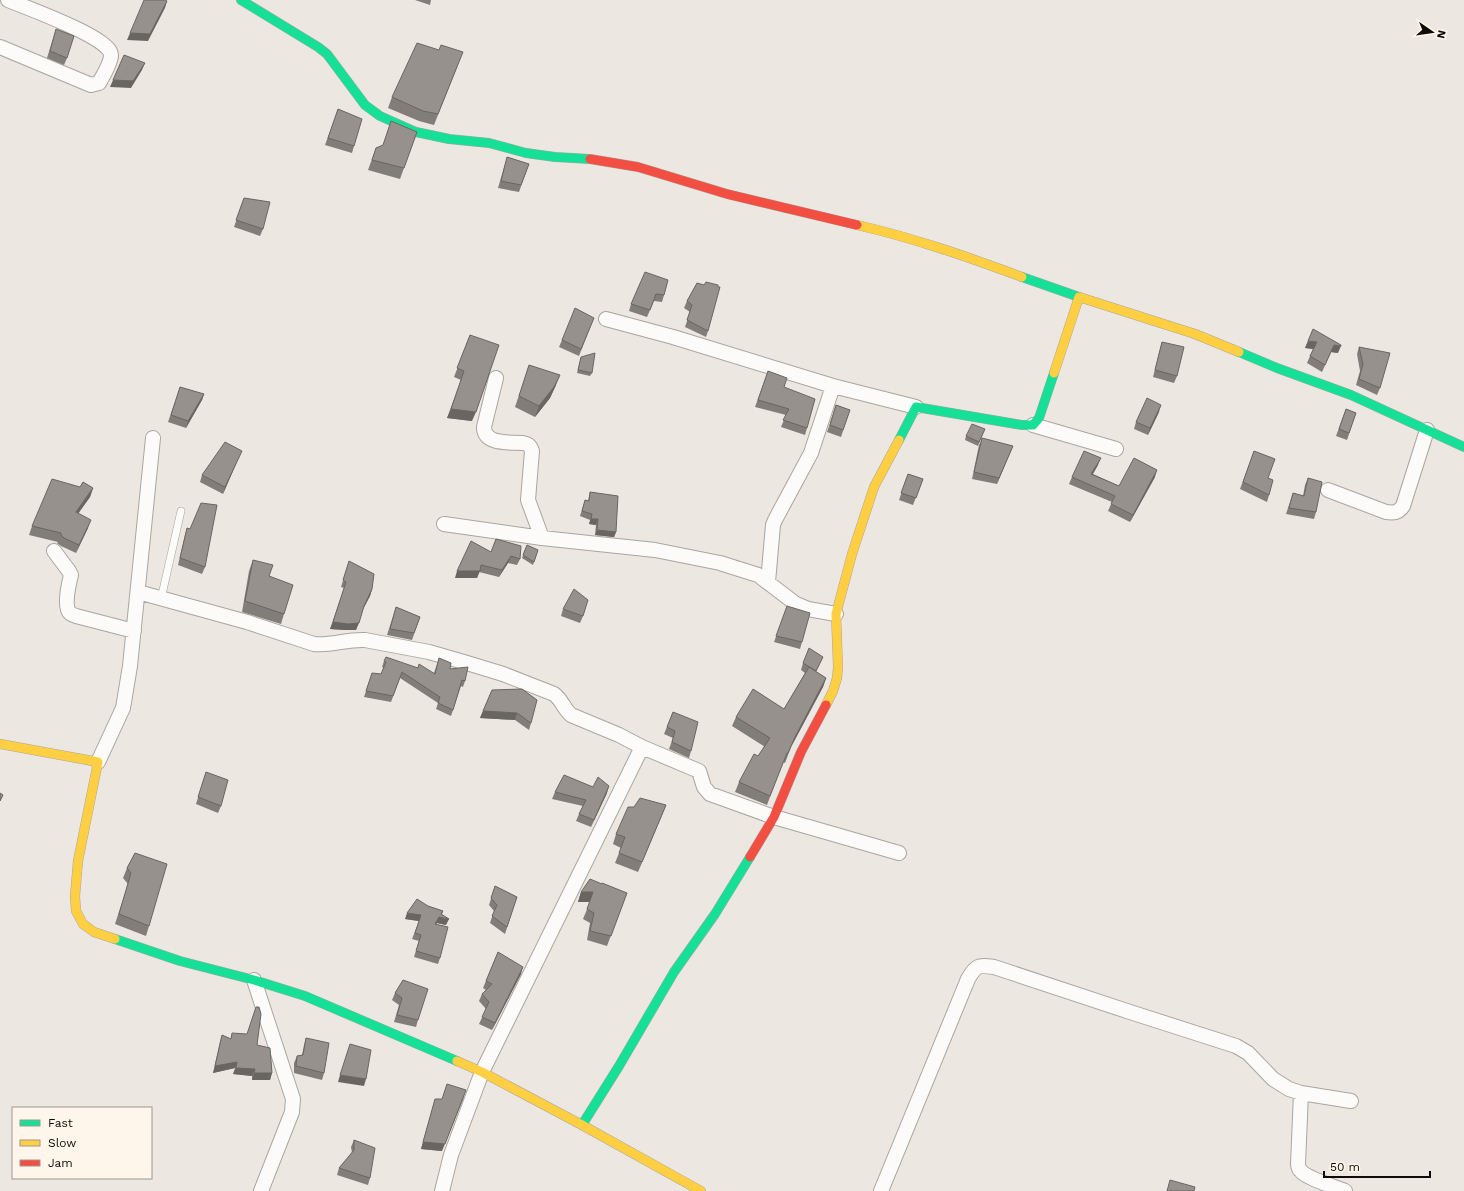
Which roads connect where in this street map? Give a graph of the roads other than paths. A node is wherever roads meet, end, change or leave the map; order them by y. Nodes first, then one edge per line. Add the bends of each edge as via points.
1 (2, 0) edge
2 (8, 0) edge
3 (242, 0) edge
4 (0, 3) edge
5 (0, 47) edge
6 (1079, 297) junction
7 (606, 319) dead end
8 (496, 378) dead end
9 (833, 386) junction
10 (916, 407) junction
11 (1033, 425) junction
12 (1427, 430) junction
13 (153, 438) dead end
14 (1464, 446) edge
15 (1116, 449) dead end
16 (1328, 490) dead end
17 (181, 511) dead end
18 (444, 524) dead end
19 (542, 538) junction
20 (54, 551) dead end
21 (768, 582) junction
22 (138, 592) junction
23 (161, 599) junction
24 (836, 614) junction
25 (134, 631) junction
26 (0, 744) edge
27 (642, 747) junction
28 (98, 762) junction
29 (774, 816) junction
30 (899, 853) dead end
31 (254, 980) junction
32 (482, 1072) junction
33 (1301, 1093) junction
34 (1351, 1101) dead end
35 (582, 1125) junction
36 (261, 1191) edge
37 (442, 1191) edge
38 (701, 1191) edge
39 (882, 1191) edge
40 (1345, 1191) edge

1 - 4 street
2 - 5 street via 101,41 109,48 111,55 99,83 91,85
3 - 6 street via 327,54 366,105 380,116 416,132 449,139 489,143 526,153 638,167 727,194 895,234 962,254
6 - 11 street via 1039,418
6 - 12 street via 1195,334 1351,396
7 - 9 street
8 - 19 street via 484,432 492,440 531,446 528,500
9 - 10 street
9 - 21 street via 811,453 773,525
10 - 11 street
10 - 24 street via 871,494
11 - 15 street
12 - 14 street
12 - 16 street via 1403,506 1399,511 1386,512
13 - 22 street
17 - 23 lane
18 - 19 street
19 - 21 street via 655,550 720,563
20 - 25 street via 71,575 67,604 70,613
21 - 24 street via 796,604
22 - 23 street
22 - 25 street
23 - 27 street via 247,622 314,644 365,640 429,652 503,674 554,694 571,715
24 - 29 street via 838,667 835,685 801,752
25 - 28 street via 123,708
26 - 28 street
27 - 29 street via 699,771 704,787 710,794
27 - 32 street
28 - 31 street via 78,861 76,911 84,924 94,932 139,948
29 - 30 street
29 - 35 street via 715,914 670,978
31 - 32 street via 312,999
31 - 36 street via 293,1099 292,1112
32 - 35 street
32 - 37 street via 451,1155
33 - 34 street
33 - 39 street via 1273,1079 1248,1053 1236,1046 994,967 981,965 974,969 968,979
33 - 40 street via 1298,1164 1300,1170
35 - 38 street

